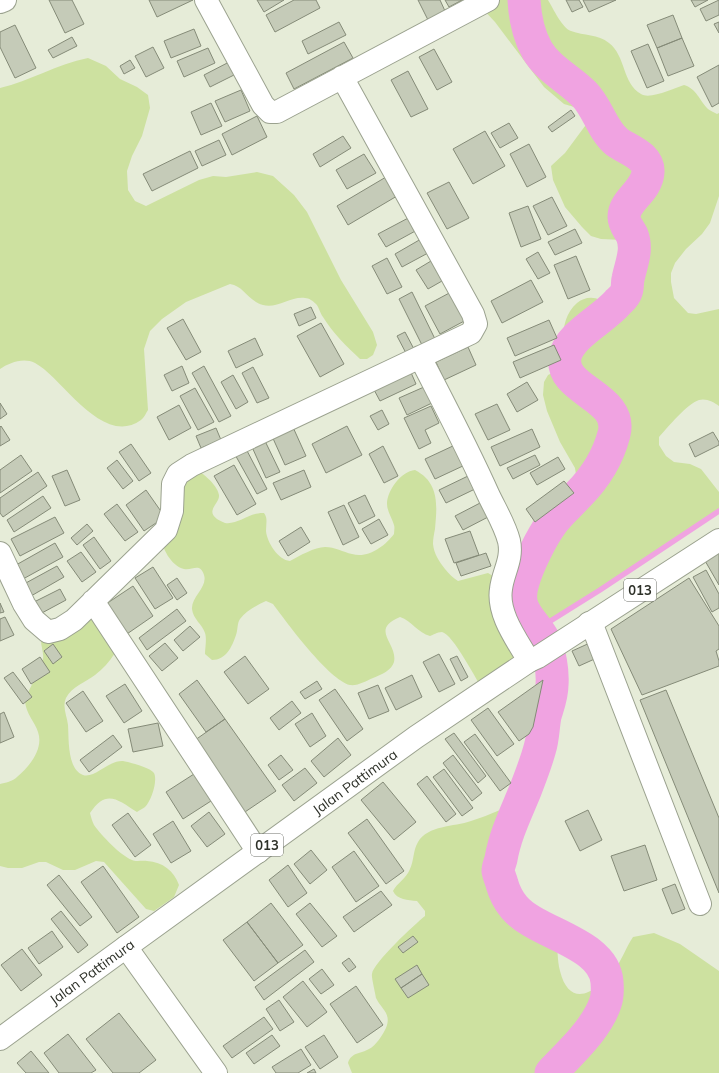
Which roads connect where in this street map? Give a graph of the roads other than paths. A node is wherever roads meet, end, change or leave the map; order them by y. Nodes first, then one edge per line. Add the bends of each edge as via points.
1 (5, 0) edge
2 (206, 0) edge
3 (488, 0) edge
4 (0, 2) edge
5 (342, 77) junction
6 (420, 357) junction
7 (719, 540) edge
8 (0, 553) edge
9 (93, 601) junction
10 (589, 622) junction
11 (534, 659) junction
12 (258, 852) junction
13 (700, 904) dead end
14 (126, 946) junction
15 (0, 1039) edge
16 (216, 1073) edge

1 - 4 street
2 - 5 street via 263,105 270,112 277,112
3 - 5 street
5 - 6 street via 473,314 476,324 471,333
6 - 9 street via 192,465 178,474 173,484 172,511 166,530
6 - 11 street via 504,528 510,556 501,589 502,610 511,630
7 - 10 street, Jalan Pattimura / 013
8 - 9 street via 24,604 34,620 48,632 60,629 74,620
9 - 12 street
10 - 11 street, Jalan Pattimura / 013
10 - 13 street
11 - 12 street, Jalan Pattimura / 013 via 416,738
12 - 14 street, Jalan Pattimura / 013
14 - 15 street, Jalan Pattimura / 013
14 - 16 street

